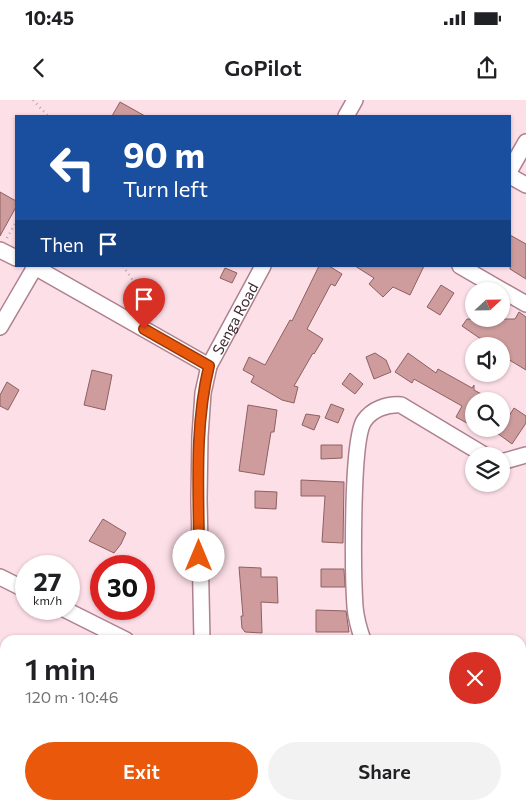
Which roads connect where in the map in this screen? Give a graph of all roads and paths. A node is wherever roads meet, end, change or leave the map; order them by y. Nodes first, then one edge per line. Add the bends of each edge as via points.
1 (33, 100) edge
2 (355, 100) edge
3 (47, 115) edge
4 (347, 115) edge
5 (526, 142) edge
6 (511, 168) edge
7 (511, 177) edge
8 (526, 185) edge
9 (15, 224) edge
10 (2, 246) edge
11 (15, 257) edge
12 (34, 267) edge
13 (124, 267) edge
14 (262, 267) edge
15 (462, 267) edge
16 (526, 304) edge
17 (0, 327) edge
18 (160, 338) junction
19 (209, 366) junction
20 (471, 447) edge
21 (526, 455) edge
22 (510, 459) edge
23 (0, 576) edge
24 (15, 584) edge
25 (80, 617) edge
26 (116, 635) edge
27 (202, 635) edge
28 (361, 635) edge

1 - 3 path
2 - 4 street
5 - 6 street
7 - 8 street
9 - 10 path
10 - 11 street
12 - 17 street
12 - 18 street
13 - 18 path via 154,311
14 - 19 street, Senga Road
15 - 16 street
18 - 19 street
19 - 27 street, Senga Road via 203,393 200,436
20 - 28 street via 401,405 383,406 364,420 358,437 354,514 355,607
21 - 22 street
23 - 24 street
25 - 26 street

